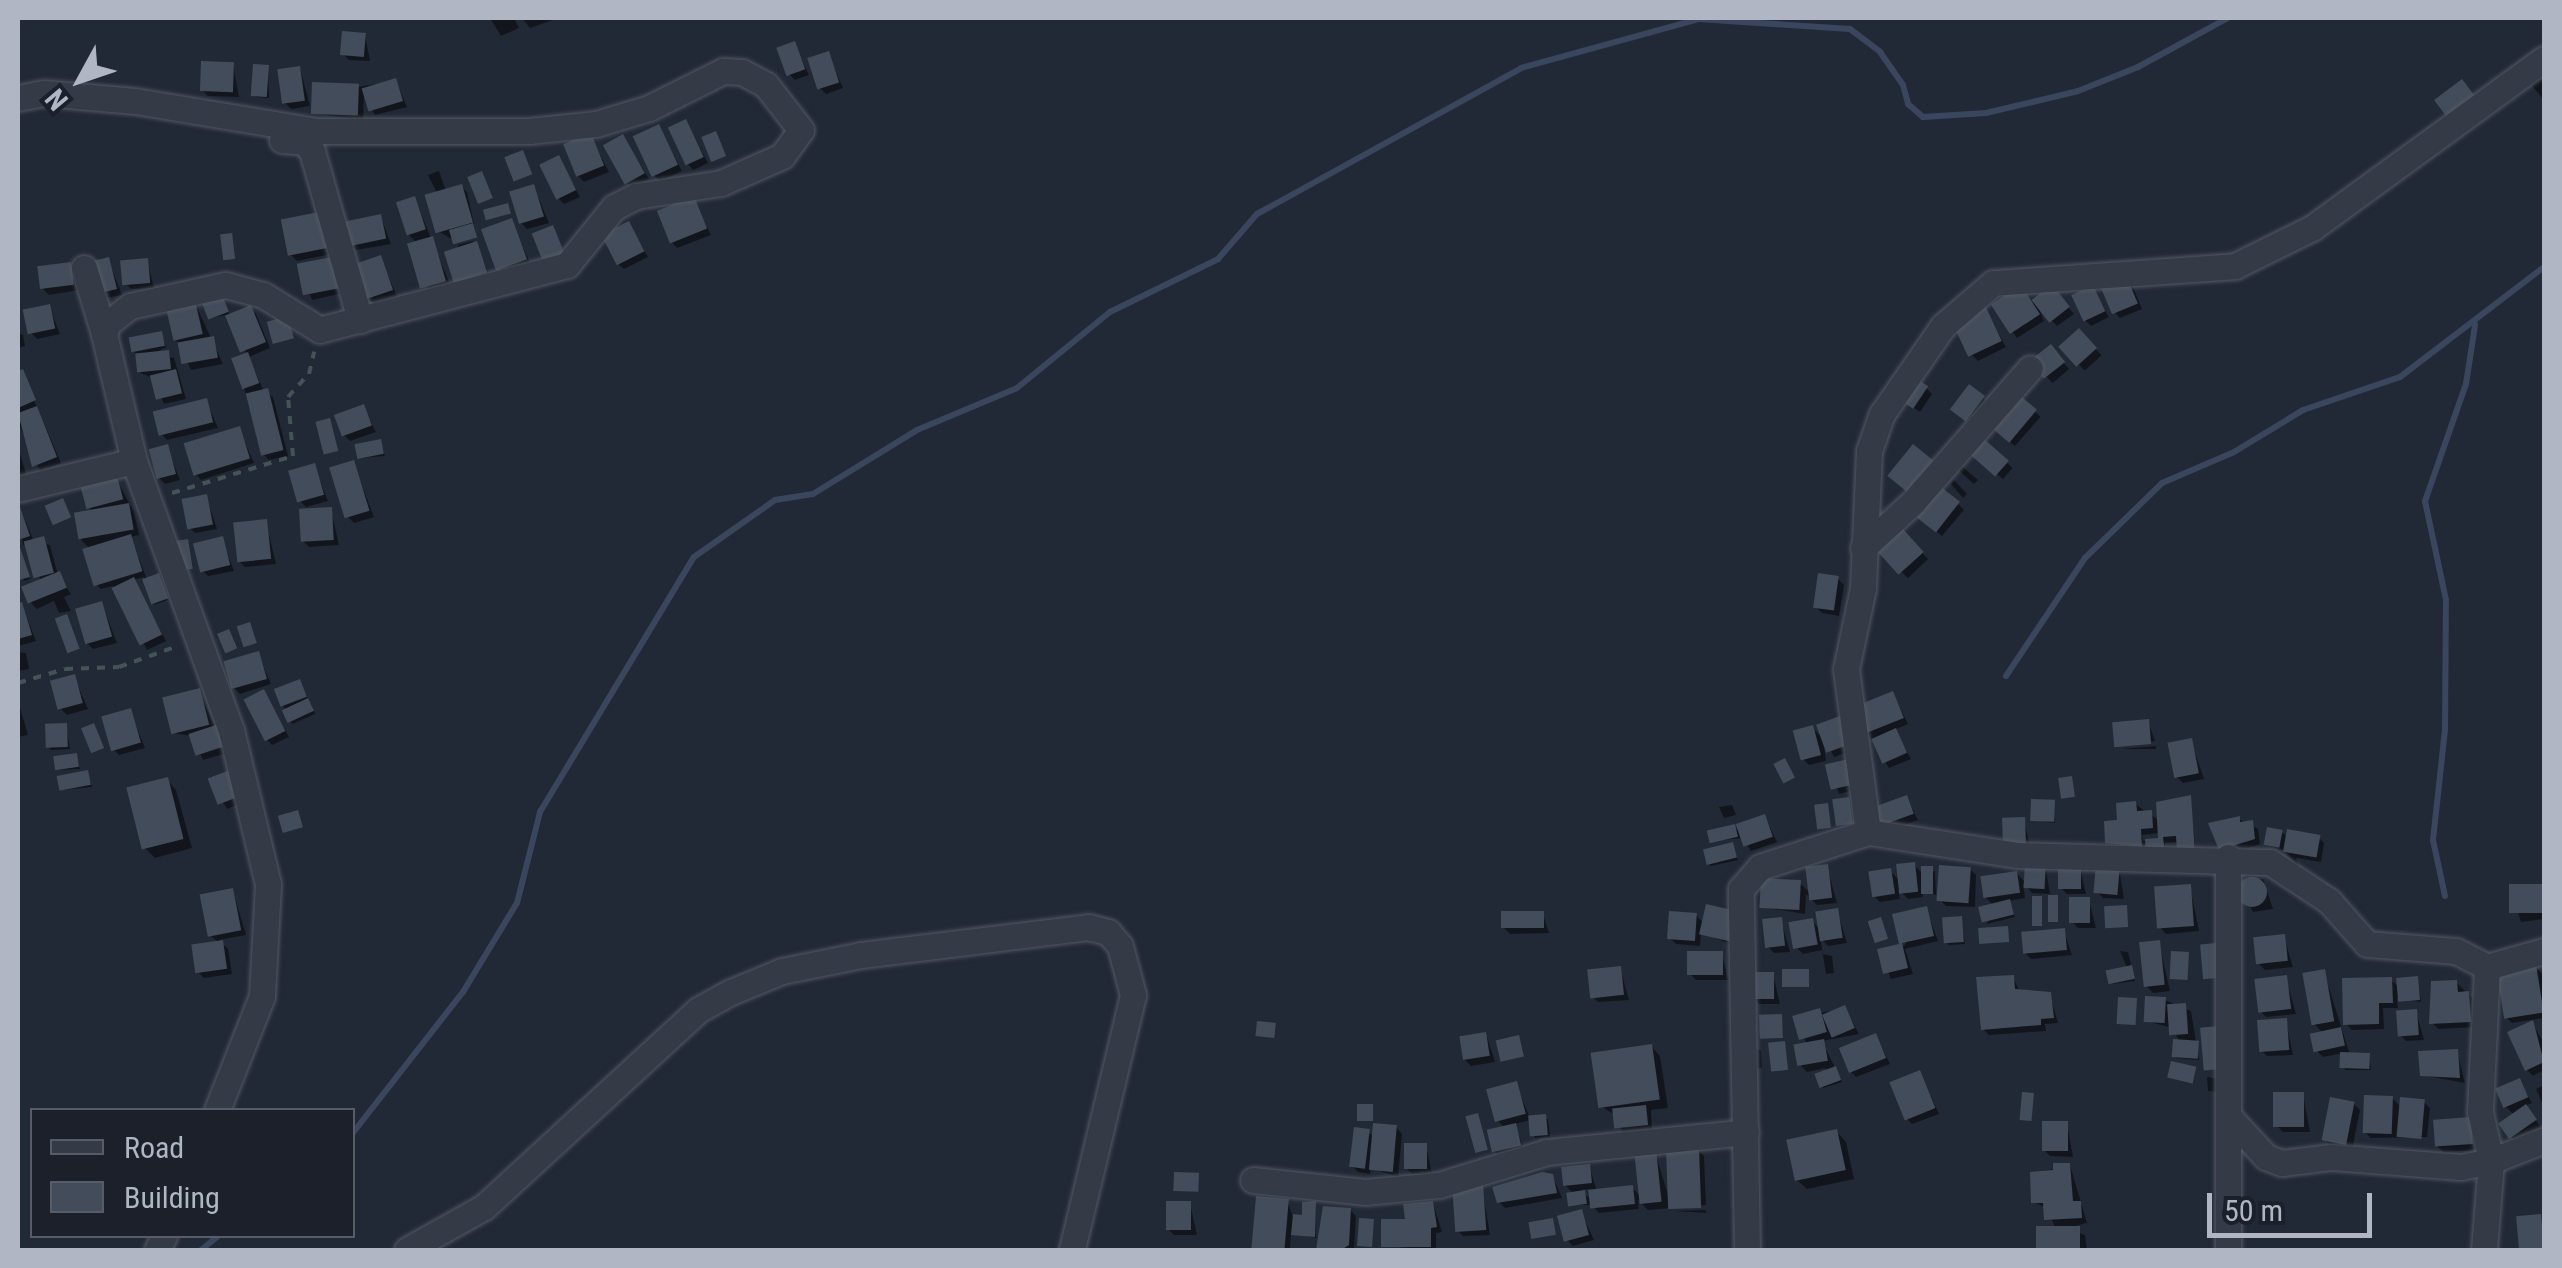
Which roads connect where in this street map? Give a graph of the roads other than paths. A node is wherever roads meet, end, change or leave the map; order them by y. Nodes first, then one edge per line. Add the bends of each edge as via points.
1 (2544, 59) edge
2 (18, 98) edge
3 (264, 126) junction
4 (84, 268) dead end
5 (360, 320) junction
6 (104, 334) junction
7 (2030, 368) dead end
8 (134, 460) junction
9 (18, 489) edge
10 (1862, 548) junction
11 (1868, 832) junction
12 (2228, 857) junction
13 (2544, 952) edge
14 (2487, 967) junction
15 (218, 1108) edge
16 (2230, 1118) junction
17 (1746, 1132) junction
18 (2544, 1140) edge
19 (2491, 1161) junction
20 (1253, 1180) dead end
21 (408, 1250) edge
22 (1072, 1250) edge
23 (1747, 1250) edge
24 (2228, 1250) edge
25 (2484, 1250) edge

1 - 10 street via 2312,228 2235,266 2112,271 1993,283 1976,292 1916,359 1882,414 1868,451
2 - 3 street via 44,93 135,101
3 - 5 street via 272,140 304,142 312,151
3 - 5 street via 512,131 596,124 649,108 723,71 766,85 797,118 797,143 782,156 722,183 636,196 614,207 566,265
4 - 6 street
5 - 6 street via 320,330 263,295 225,285 130,306 114,314
6 - 8 street
7 - 10 street via 1912,503
8 - 9 street
8 - 15 street via 231,730 268,884 262,996
10 - 11 street via 1863,588 1846,669
11 - 12 street via 2016,856
11 - 17 street via 1760,867 1742,889
12 - 14 street via 2252,856 2293,874 2329,901 2367,944 2456,951
12 - 16 street
13 - 14 street
14 - 19 street via 2480,1112
16 - 19 street via 2266,1157 2282,1162
16 - 24 street
17 - 20 street via 1547,1152 1439,1186 1365,1192
17 - 23 street
18 - 19 street
19 - 25 street
21 - 22 street via 484,1207 698,1010 731,992 782,971 861,956 1088,927 1108,932 1120,946 1133,995

